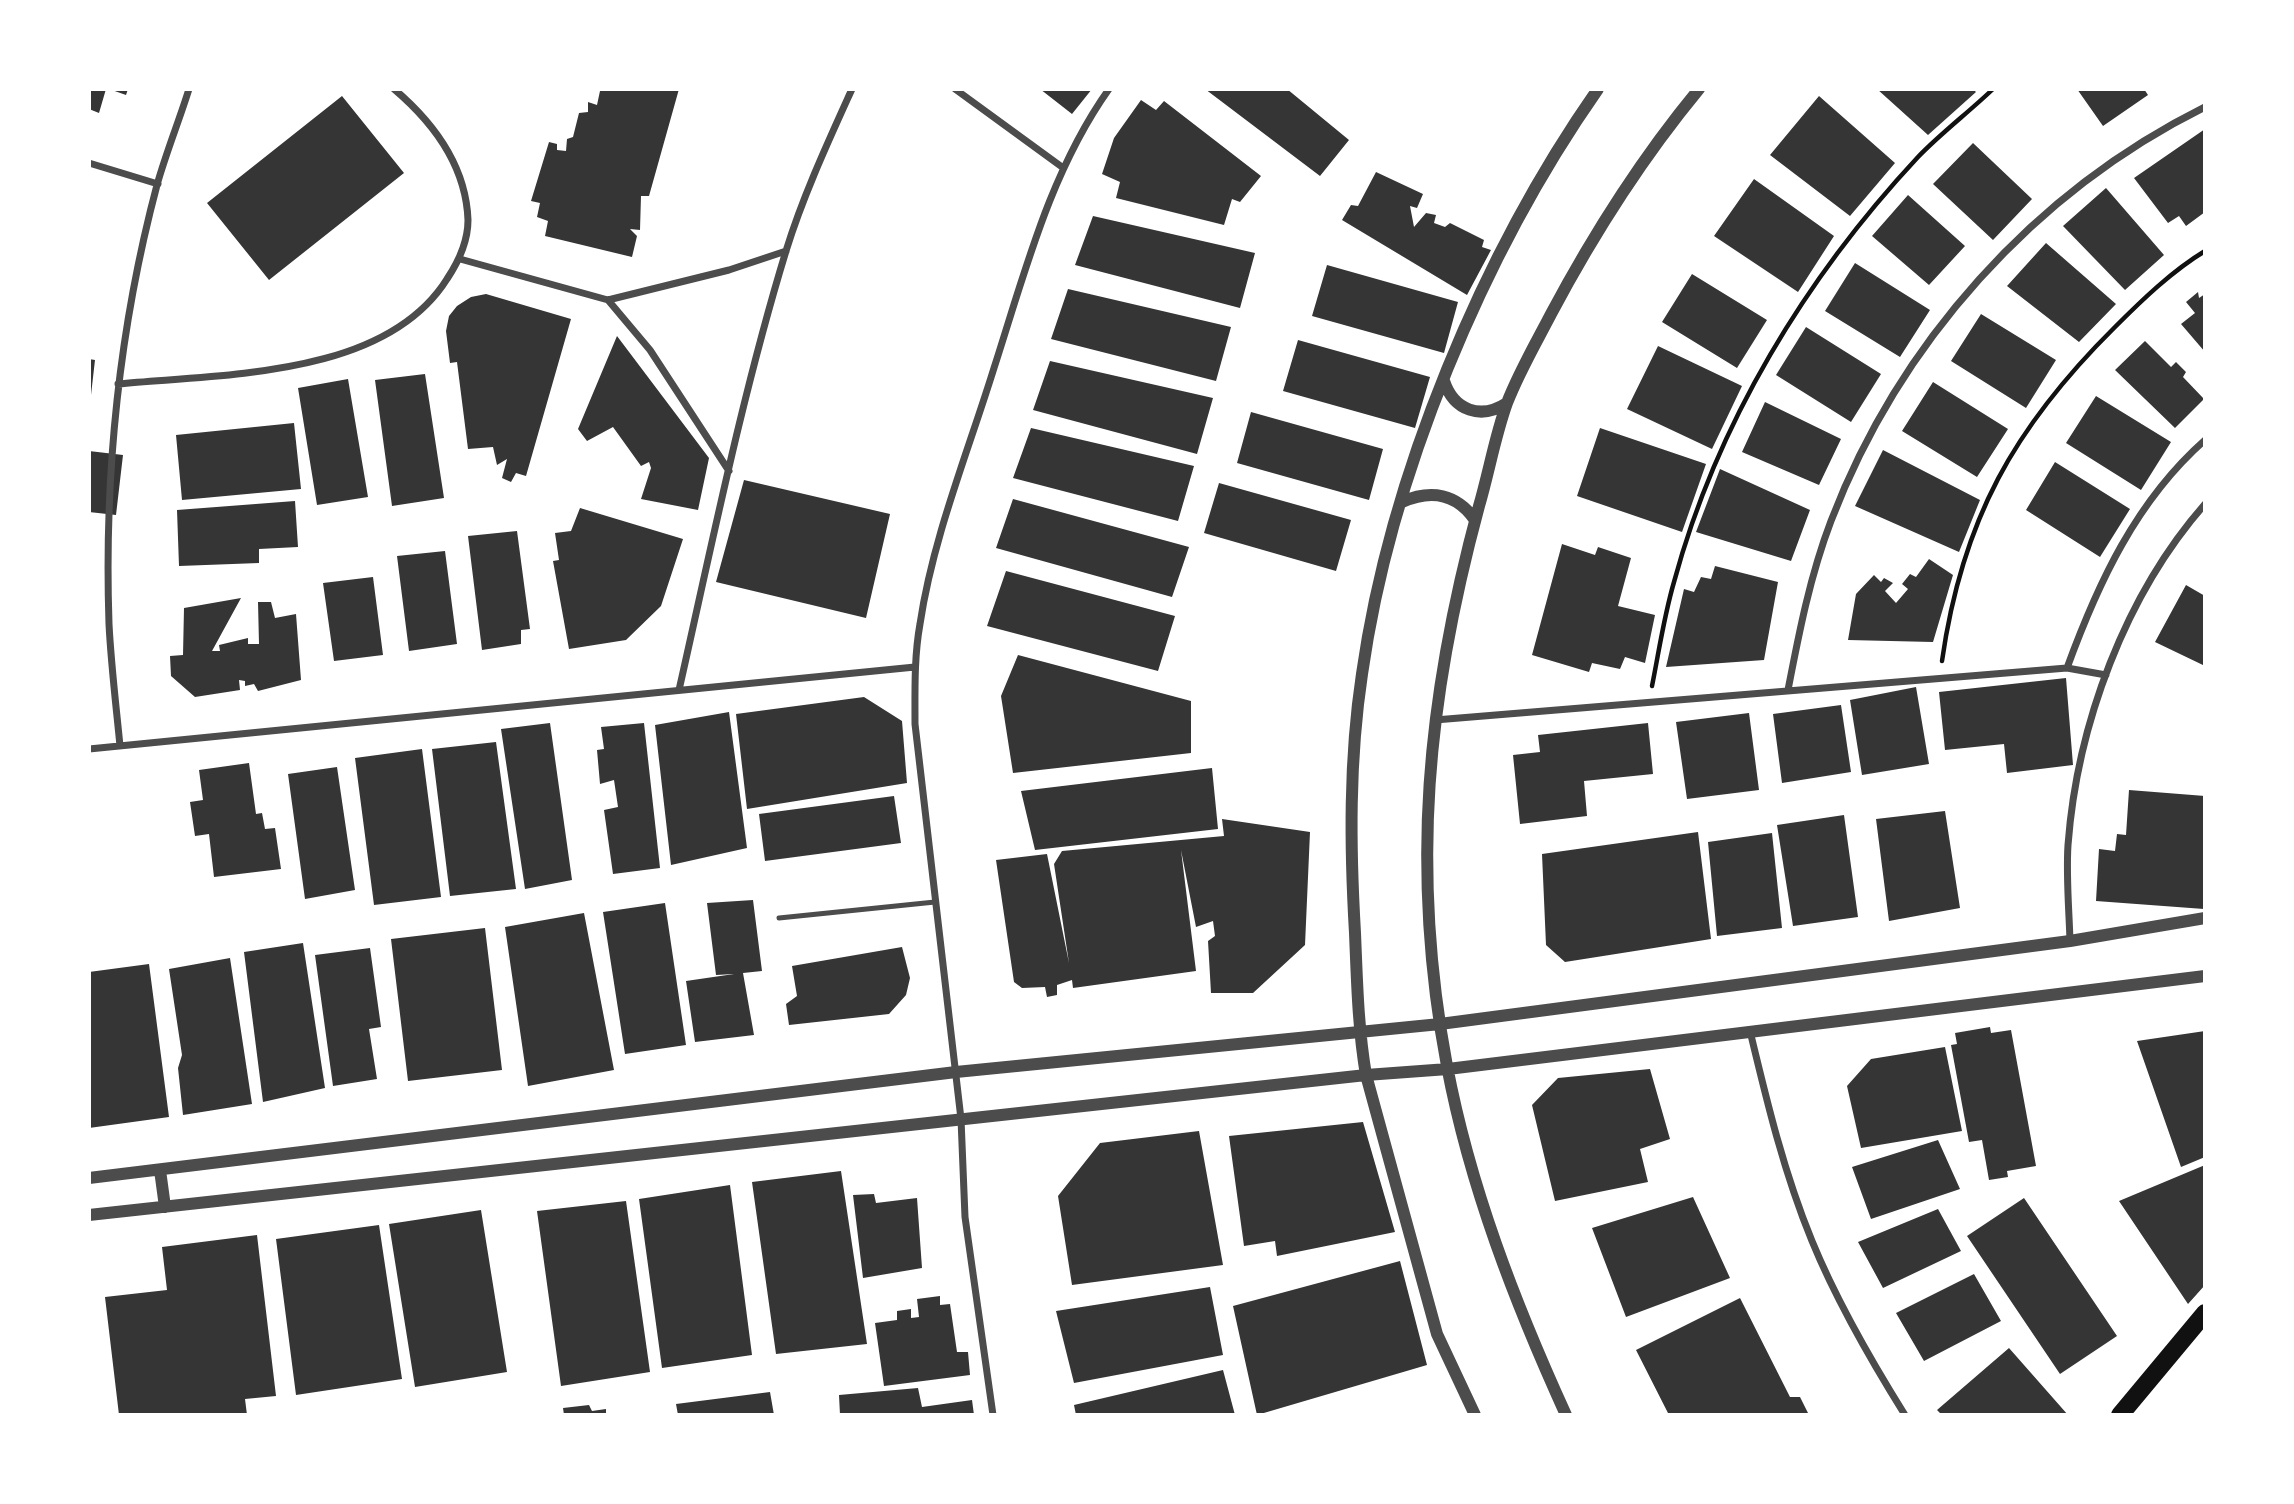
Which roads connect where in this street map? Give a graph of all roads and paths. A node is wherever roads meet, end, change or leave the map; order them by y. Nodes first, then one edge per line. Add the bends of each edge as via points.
1 (189, 89) edge
2 (394, 89) edge
3 (852, 89) edge
4 (955, 89) edge
5 (1109, 89) edge
6 (1699, 89) edge
7 (1993, 89) edge
8 (1592, 93) edge
9 (2205, 107) edge
10 (89, 163) edge
11 (1062, 167) junction
12 (158, 184) junction
13 (786, 251) junction
14 (2205, 251) edge
15 (460, 259) junction
16 (608, 300) junction
17 (1444, 381) junction
18 (118, 384) junction
19 (1507, 403) junction
20 (2205, 440) edge
21 (729, 471) junction
22 (1402, 502) junction
23 (2205, 504) edge
24 (1475, 520) junction
25 (915, 667) junction
26 (2067, 668) junction
27 (2106, 675) junction
28 (1939, 676) junction
29 (679, 690) junction
30 (1788, 690) junction
31 (1648, 703) junction
32 (1434, 720) junction
33 (120, 746) junction
34 (89, 749) edge
35 (935, 902) junction
36 (779, 918) dead end
37 (2205, 918) edge
38 (2070, 941) junction
39 (2205, 975) edge
40 (1440, 1024) junction
41 (1750, 1031) junction
42 (1359, 1032) junction
43 (1448, 1069) junction
44 (956, 1072) junction
45 (1366, 1075) junction
46 (961, 1119) junction
47 (160, 1170) junction
48 (89, 1178) edge
49 (164, 1207) junction
50 (89, 1215) edge
51 (2205, 1313) edge
52 (993, 1415) edge
53 (1475, 1415) edge
54 (1566, 1415) edge
55 (1905, 1415) edge
56 (2120, 1415) edge

1 - 12 street
2 - 15 street via 440,135 457,170 467,199 468,230
3 - 13 street
4 - 11 street
5 - 11 street
6 - 19 street via 1646,158 1570,277
7 - 31 path via 1920,156 1838,250 1769,353 1714,465 1674,581
8 - 17 street via 1522,213
9 - 30 street via 2164,127 2091,176 2024,233 1964,296 1910,366 1867,442 1830,522 1804,606
10 - 12 street
11 - 25 street via 928,580
12 - 18 street via 136,275
13 - 16 street
13 - 21 street
14 - 28 path via 2139,302 2088,354 2040,410 2001,470 1971,535 1950,603
15 - 16 street
15 - 18 street via 441,289 382,339 281,368
16 - 21 street via 650,350
17 - 19 street via 1454,402 1475,412
17 - 22 street
18 - 33 street via 109,504 109,625
19 - 24 street
20 - 26 street via 2152,498 2117,549 2089,606
21 - 29 street
22 - 24 street via 1422,495 1443,496 1467,509
22 - 42 street via 1377,594 1362,673 1356,740 1350,839
23 - 27 street via 2144,590
24 - 32 street via 1445,647
25 - 29 street
25 - 35 street via 915,724
26 - 27 street
26 - 28 street
27 - 38 street via 2081,752 2068,846
28 - 30 street
29 - 33 street
30 - 31 street
31 - 32 street
32 - 40 street via 1426,870
33 - 34 street
35 - 36 lane
35 - 44 street
37 - 38 street
38 - 40 street
39 - 41 street
40 - 42 street
40 - 43 street
41 - 43 street
41 - 55 street via 1774,1132 1812,1241 1861,1345
42 - 44 street
42 - 45 street
43 - 45 street
43 - 54 street via 1485,1212 1527,1328
44 - 46 street
44 - 47 street
45 - 46 street
45 - 53 street via 1437,1334
46 - 49 street
46 - 52 street via 965,1217
47 - 48 street
47 - 49 street
49 - 50 street
51 - 56 main road

